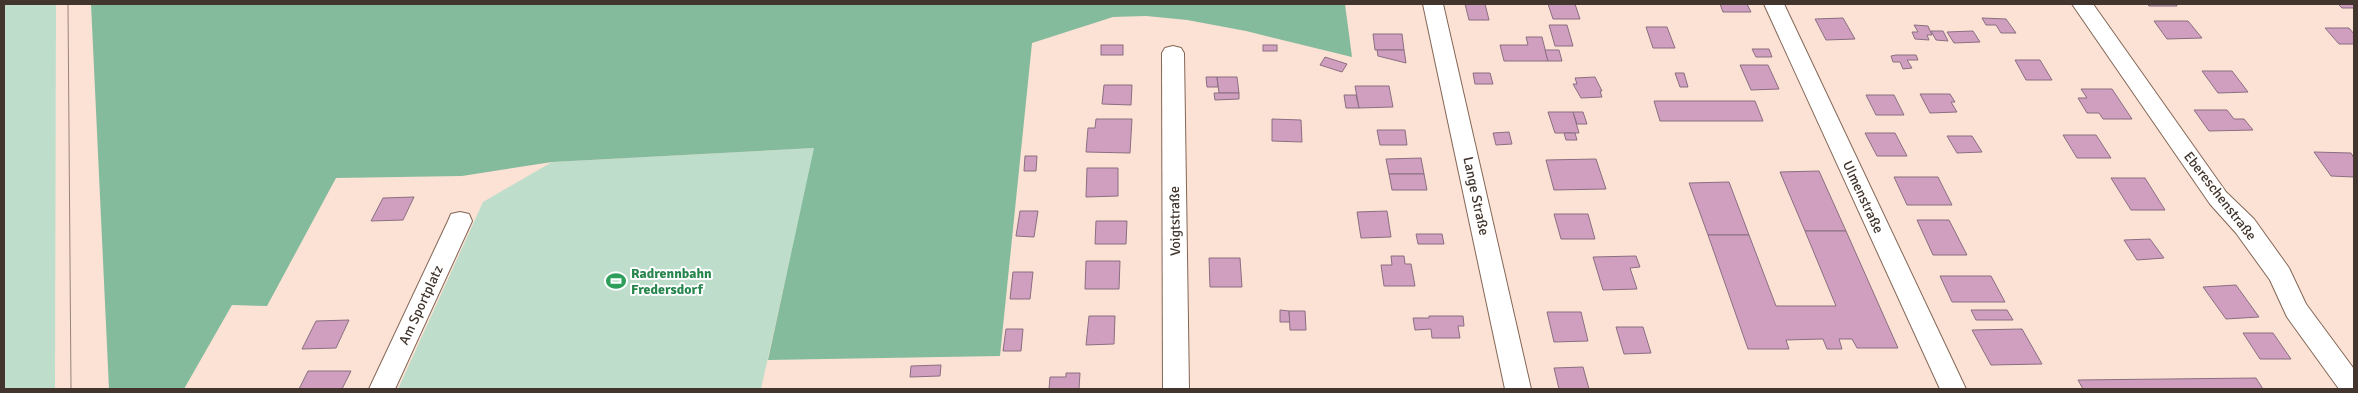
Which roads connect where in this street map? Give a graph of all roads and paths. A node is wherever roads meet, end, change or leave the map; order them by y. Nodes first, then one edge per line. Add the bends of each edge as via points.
1 (1433, 4) edge
2 (1774, 4) edge
3 (2082, 4) edge
4 (1173, 53) dead end
5 (460, 221) dead end
6 (382, 389) edge
7 (1176, 389) edge
8 (1518, 389) edge
9 (1953, 389) edge
10 (2354, 389) edge

1 - 8 street, Lange Straße
2 - 9 street, Ulmenstraße
3 - 10 street, Ebereschenstraße via 2218,198 2246,226 2280,275 2296,310
4 - 7 street, Voigtstraße
5 - 6 street, Am Sportplatz

